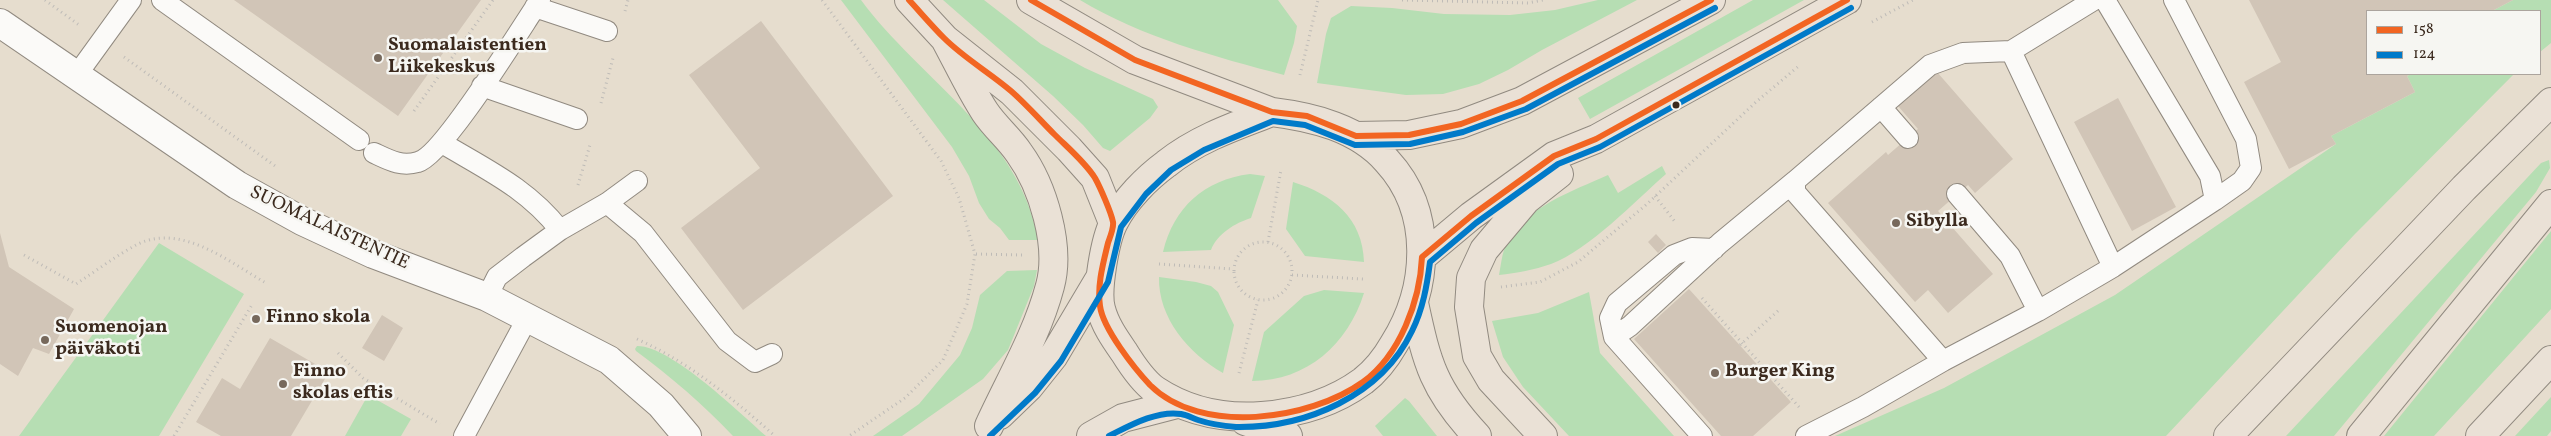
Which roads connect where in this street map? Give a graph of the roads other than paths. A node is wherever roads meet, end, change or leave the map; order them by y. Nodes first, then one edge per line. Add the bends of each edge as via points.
1 (131, 0) edge
2 (162, 0) edge
3 (909, 0) edge
4 (1030, 0) edge
5 (1711, 0) edge
6 (1847, 0) edge
7 (2094, 0) edge
8 (2105, 0) edge
9 (2174, 0) edge
10 (538, 3) edge
11 (0, 23) edge
12 (607, 31) dead end
13 (945, 39) junction
14 (2011, 51) junction
15 (76, 76) junction
16 (482, 86) junction
17 (2551, 102) edge
18 (1881, 107) junction
19 (1272, 112) junction
20 (577, 119) dead end
21 (1356, 136) junction
22 (1596, 138) junction
23 (1908, 138) dead end
24 (359, 140) dead end
25 (442, 143) junction
26 (374, 153) dead end
27 (638, 181) dead end
28 (1796, 181) junction
29 (1957, 194) dead end
30 (2215, 200) junction
31 (607, 202) junction
32 (2551, 204) edge
33 (1113, 222) junction
34 (560, 230) junction
35 (1422, 257) junction
36 (2113, 267) junction
37 (1100, 278) junction
38 (487, 297) junction
39 (1414, 303) junction
40 (2038, 311) junction
41 (528, 317) junction
42 (772, 354) dead end
43 (2551, 360) edge
44 (1943, 361) junction
45 (1177, 404) junction
46 (1237, 418) junction
47 (982, 431) edge
48 (1813, 433) edge
49 (681, 434) edge
50 (464, 436) edge
51 (1091, 436) edge
52 (1288, 436) edge
53 (1477, 436) edge
54 (1543, 436) edge
55 (1702, 436) edge
56 (2228, 436) edge
57 (2361, 436) edge
58 (2480, 436) edge

1 - 15 lane
2 - 24 lane
3 - 13 main road
4 - 19 main road via 1135,60
5 - 21 main road via 1522,101 1461,124 1409,135
6 - 22 main road
7 - 14 lane
8 - 30 lane via 2210,176
9 - 30 lane via 2246,139 2251,168 2242,182
10 - 12 lane
10 - 16 lane
11 - 15 street, SUOMALAISTENTIE
13 - 33 main road via 1012,92 1069,149 1095,178
13 - 47 main road via 985,112 1020,154 1038,187 1052,246 1051,284 1036,327
14 - 18 lane via 1963,53 1930,65
14 - 36 lane
15 - 38 street, SUOMALAISTENTIE via 237,185 302,221 373,254
16 - 20 lane
16 - 25 lane
17 - 56 main road via 2464,188
18 - 23 lane
18 - 28 lane
19 - 21 main road via 1307,116
19 - 33 main road via 1200,142 1166,163 1139,188
21 - 35 main road via 1387,160 1402,183 1421,232
22 - 35 main road via 1554,156 1471,216
22 - 54 main road via 1565,170 1526,200 1502,226 1484,250 1471,278 1469,307 1477,356 1491,380
25 - 26 lane via 420,162 399,165
25 - 34 lane via 522,191
27 - 31 lane
28 - 44 lane via 1795,192
28 - 55 lane via 1704,252 1630,326 1614,337
29 - 40 lane via 2010,256
30 - 36 lane
31 - 34 lane
31 - 42 lane via 643,233 727,341 755,362
32 - 57 main road
33 - 37 main road
34 - 38 lane via 497,278
35 - 39 main road
36 - 40 lane
37 - 45 main road via 1100,308 1112,334 1152,387
37 - 47 main road via 1053,357 1029,387
38 - 41 street, SUOMALAISTENTIE
39 - 46 main road via 1402,332 1383,362 1364,381 1334,399 1294,413
39 - 53 main road via 1429,368 1444,396
40 - 44 lane
41 - 49 street, SUOMALAISTENTIE via 609,360 661,405
41 - 50 lane
43 - 58 main road
44 - 48 lane
45 - 46 main road
45 - 51 main road via 1123,418
46 - 52 main road

